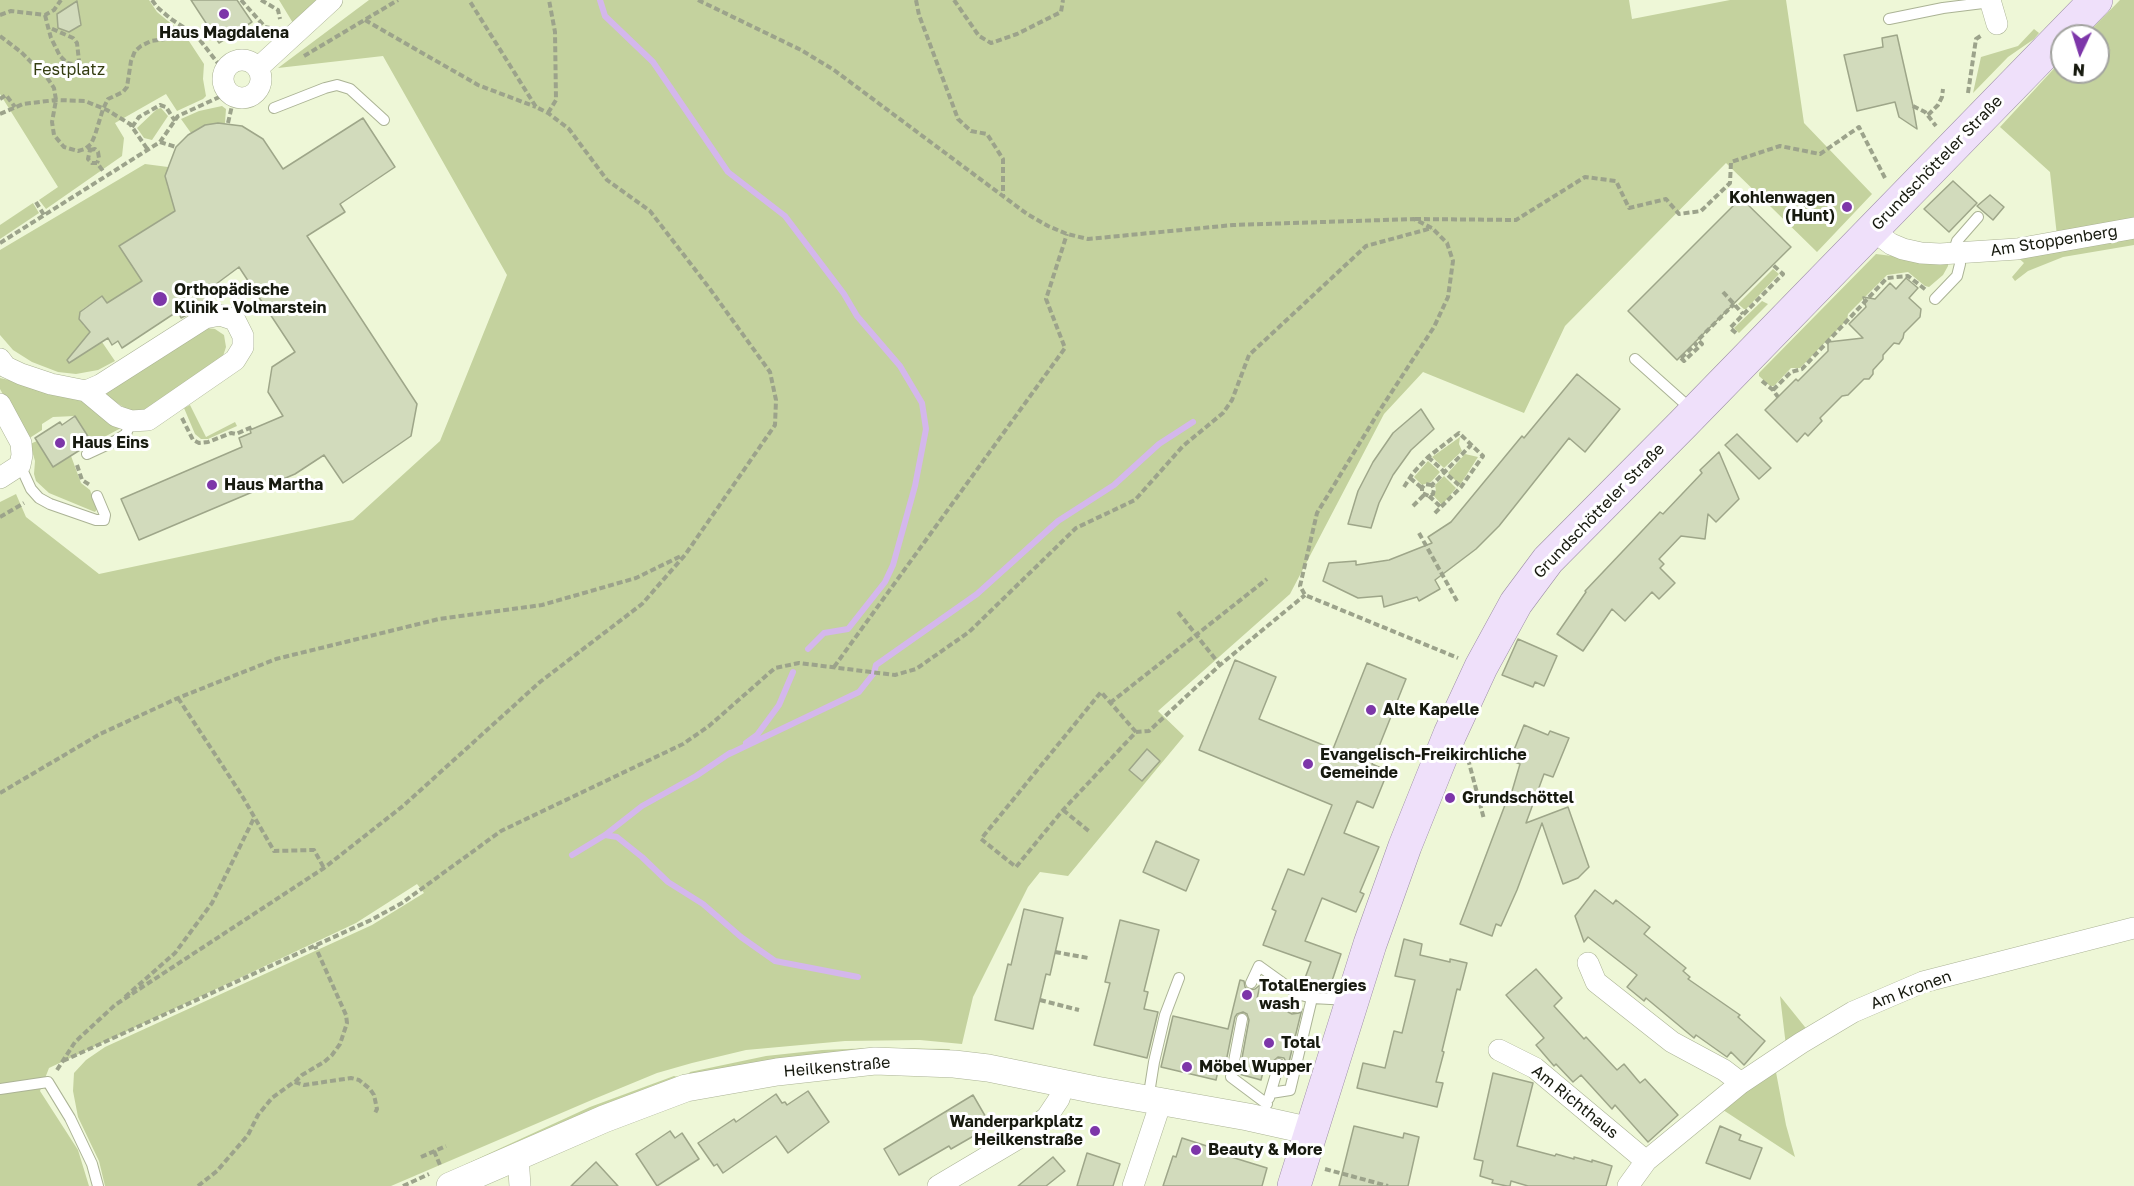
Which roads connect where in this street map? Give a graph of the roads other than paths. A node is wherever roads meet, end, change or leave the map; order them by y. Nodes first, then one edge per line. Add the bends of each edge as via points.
1 (332, 0) edge
2 (2096, 0) edge
3 (1990, 1) edge
4 (1889, 19) dead end
5 (1997, 24) road end
6 (258, 68) junction
7 (274, 108) dead end
8 (384, 120) dead end
9 (1978, 218) dead end
10 (2134, 228) edge
11 (1872, 230) junction
12 (1956, 253) junction
13 (1935, 299) dead end
14 (0, 359) edge
15 (1635, 359) dead end
16 (86, 390) junction
17 (0, 404) edge
18 (1694, 412) junction
19 (131, 422) junction
20 (87, 454) road end
21 (20, 465) junction
22 (0, 478) edge
23 (97, 496) road end
24 (2134, 928) edge
25 (1588, 963) dead end
26 (1179, 978) dead end
27 (1251, 983) dead end
28 (1298, 994) junction
29 (1312, 998) junction
30 (1353, 1000) junction
31 (1294, 1007) dead end
32 (1242, 1019) dead end
33 (1499, 1050) dead end
34 (1279, 1064) dead end
35 (1741, 1083) junction
36 (1064, 1084) junction
37 (0, 1089) edge
38 (1154, 1101) junction
39 (1267, 1106) junction
40 (1311, 1131) junction
41 (518, 1156) junction
42 (1646, 1161) junction
43 (1298, 1175) edge
44 (446, 1177) edge
45 (98, 1186) edge
46 (520, 1186) edge
47 (938, 1186) edge
48 (1133, 1186) edge
49 (1628, 1186) edge

1 - 6 street
2 - 11 main road, Grundschötteler Straße
3 - 4 lane
3 - 5 street
6 - 6 street via 261,82 248,98 231,95 224,86 224,71 236,60 244,59
7 - 8 lane via 337,85 350,89
9 - 12 lane via 1957,241
10 - 12 street, Am Stoppenberg via 2017,249
11 - 12 street, Am Stoppenberg via 1903,249
11 - 18 main road, Grundschötteler Straße
12 - 13 lane via 1960,264 1957,276
14 - 16 street via 6,367 21,374
15 - 18 lane
16 - 19 street via 116,416
16 - 19 street via 205,318 220,315 235,320 243,336 243,347 235,360 148,420
17 - 21 street via 21,442
18 - 30 main road, Grundschötteler Straße via 1548,560 1516,603 1480,667 1443,749 1405,846
19 - 20 lane via 126,434
21 - 22 street
21 - 23 lane via 31,489 50,504 104,520
24 - 35 street, Am Kronen via 1923,982 1853,1012
25 - 35 street via 1596,982 1655,1029
26 - 38 lane via 1154,1062
27 - 28 lane via 1259,966
28 - 29 lane
28 - 31 lane
29 - 30 lane
29 - 39 lane via 1290,1090
30 - 40 main road, Grundschötteler Straße
32 - 39 lane via 1231,1077
33 - 42 street, Am Richthaus via 1535,1068
34 - 39 lane
35 - 42 street, Am Kronen
36 - 38 street, Heilkenstraße
36 - 41 street, Heilkenstraße via 988,1068 886,1061 777,1072 687,1088
36 - 47 street via 1047,1117 1029,1132
37 - 45 lane via 48,1082 92,1164
38 - 39 street, Heilkenstraße
38 - 48 street
39 - 40 street, Heilkenstraße
40 - 43 main road, Grundschötteler Straße
41 - 44 street, Heilkenstraße
41 - 46 street
42 - 49 street, Am Kronen

